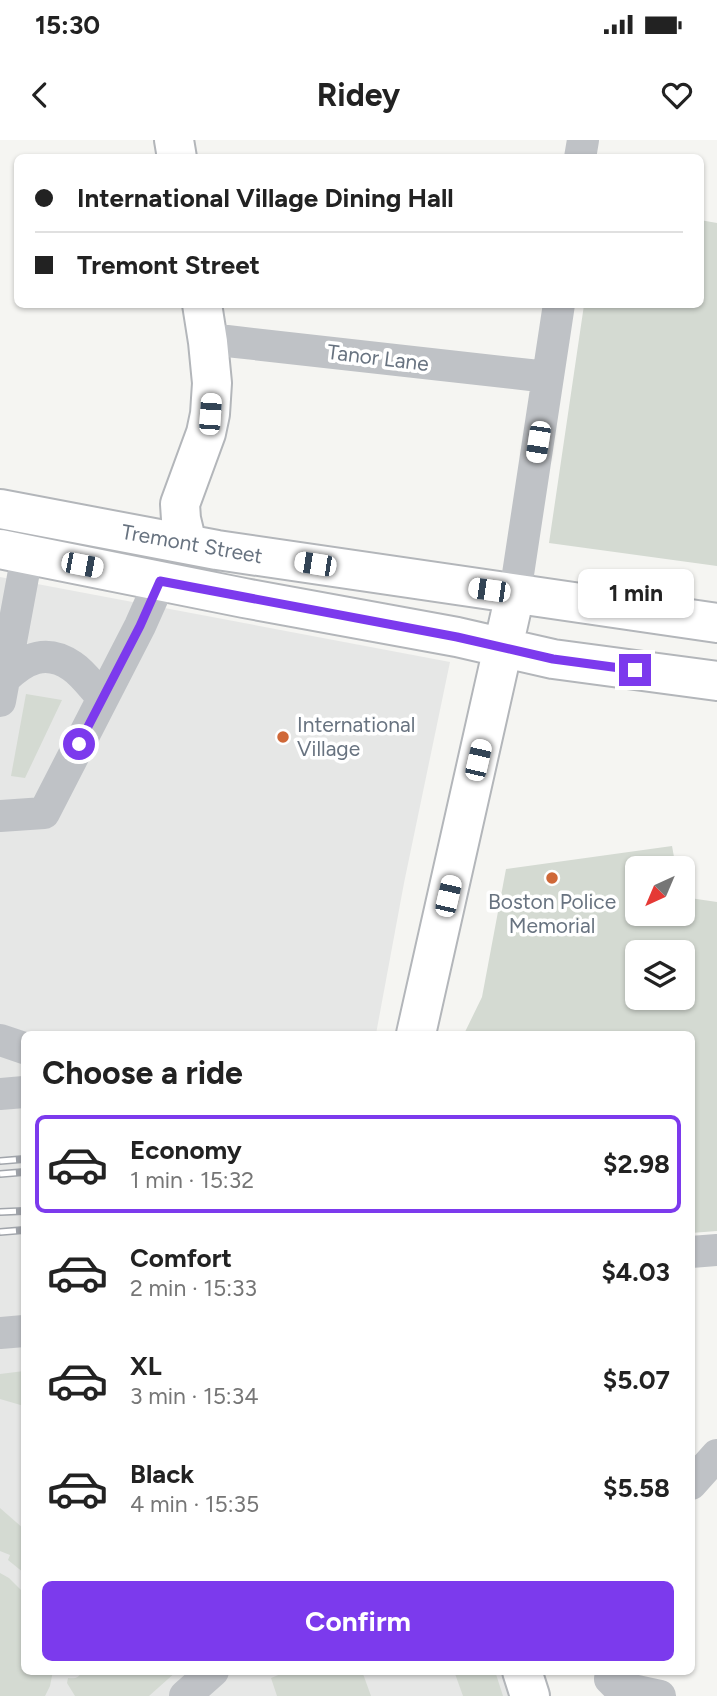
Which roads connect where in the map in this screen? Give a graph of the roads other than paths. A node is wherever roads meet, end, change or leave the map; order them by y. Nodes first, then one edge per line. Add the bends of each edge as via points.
1 (203, 308) edge
2 (558, 308) edge
3 (208, 342) junction
4 (548, 377) junction
5 (0, 509) edge
6 (187, 544) junction
7 (13, 552) edge
8 (160, 581) junction
9 (515, 594) junction
10 (717, 623) edge
11 (503, 648) junction
12 (717, 681) edge
13 (2, 690) edge
14 (103, 698) junction
15 (0, 816) edge
16 (417, 1031) edge
17 (0, 1040) edge
18 (21, 1047) edge
19 (21, 1092) edge
20 (0, 1094) edge
21 (717, 1250) edge
22 (695, 1252) edge
23 (21, 1331) edge
24 (0, 1333) edge
25 (717, 1455) edge
26 (695, 1479) edge
27 (209, 1675) edge
28 (523, 1675) edge
29 (610, 1675) edge
30 (185, 1696) edge
31 (530, 1696) edge
32 (660, 1696) edge

1 - 3 main road
2 - 4 street
3 - 4 street, Tanor Lane
3 - 6 main road via 210,414 180,504
4 - 9 street
5 - 6 main road, Tremont Street
6 - 9 main road, Tremont Street
7 - 8 main road, Tremont Street
7 - 13 street
8 - 11 main road, Tremont Street
8 - 14 street
9 - 10 main road, Tremont Street
9 - 11 main road
11 - 12 main road, Tremont Street
11 - 16 main road
13 - 14 street via 15,668 40,657 72,666
14 - 15 street via 44,813
17 - 18 street
19 - 20 street
21 - 22 street
23 - 24 street
25 - 26 street
27 - 30 street
28 - 31 main road
29 - 32 street via 618,1687

